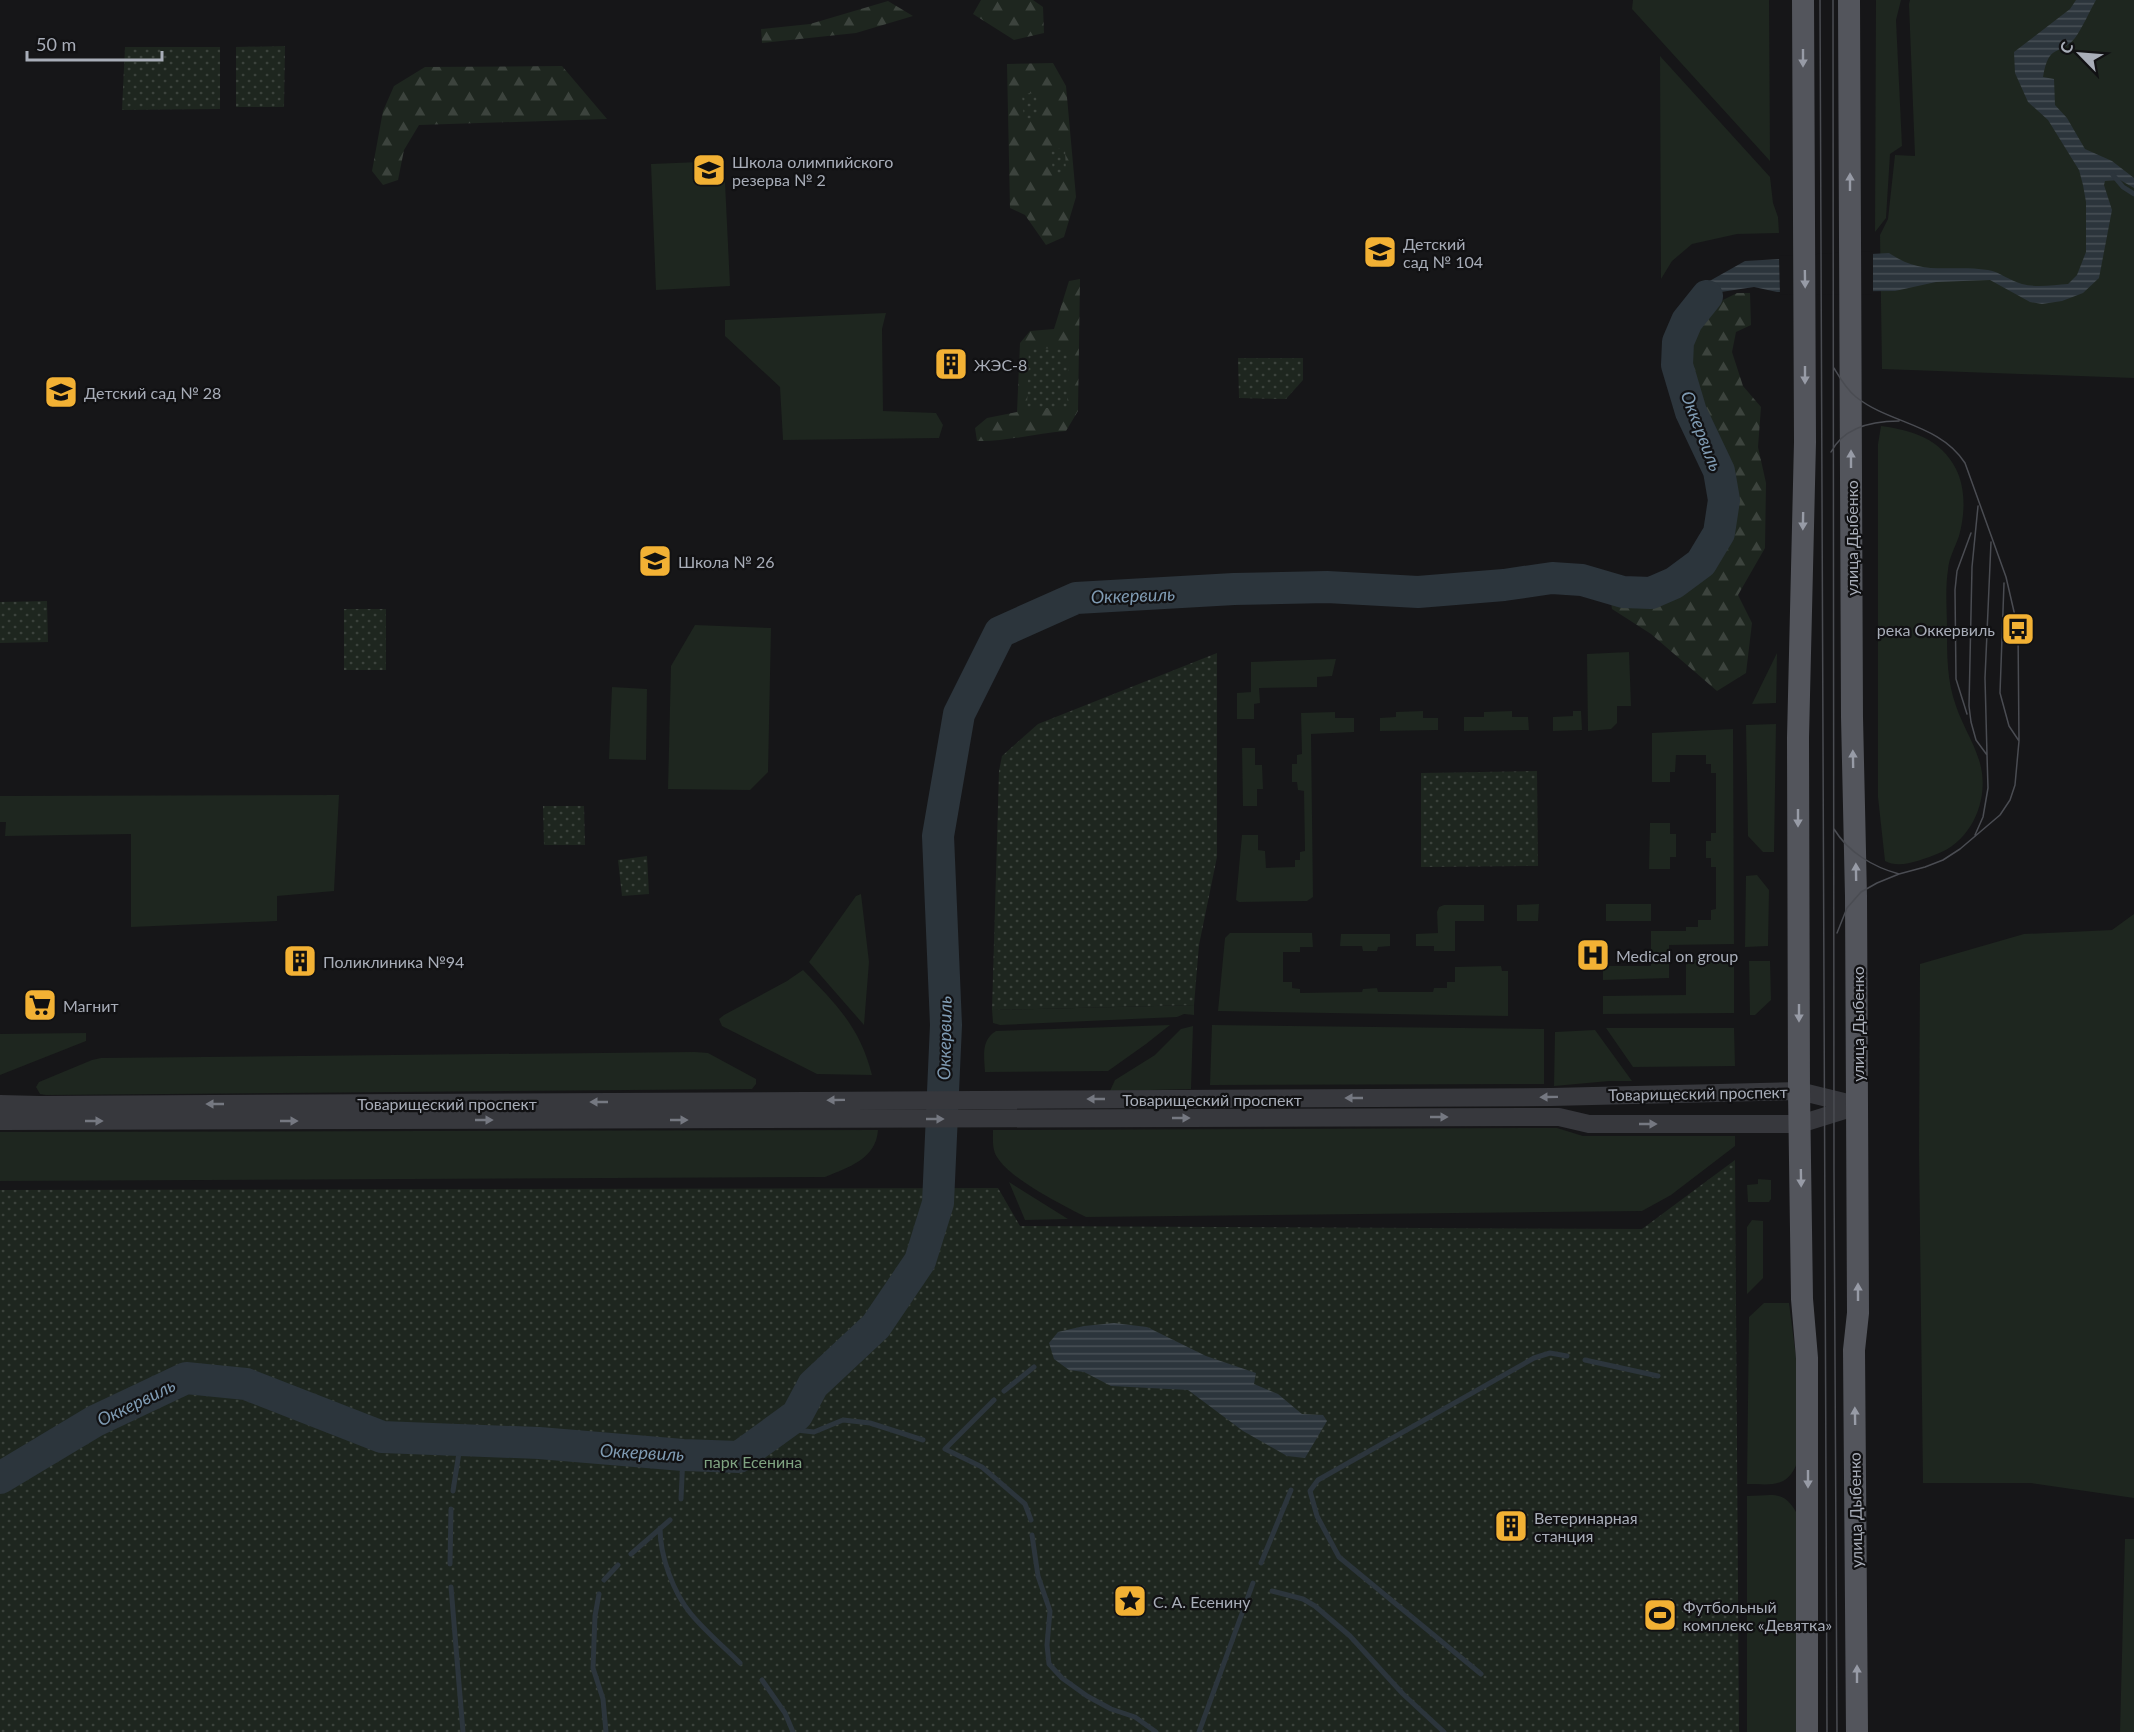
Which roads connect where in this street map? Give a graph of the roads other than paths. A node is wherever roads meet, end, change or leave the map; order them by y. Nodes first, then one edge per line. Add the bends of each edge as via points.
1 (1803, 0) edge
2 (1849, 0) edge
3 (1799, 1091) junction
4 (0, 1104) edge
5 (1858, 1106) junction
6 (0, 1121) edge
7 (1800, 1124) junction
8 (1807, 1732) edge
9 (1857, 1732) edge

1 -> 3 main road via 1805,442 1798,718
5 -> 2 main road, улица Дыбенко
3 -> 4 street, Товарищеский проспект via 1551,1097
3 - 5 street, Товарищеский проспект
3 - 7 main road
5 - 7 street, Товарищеский проспект
9 -> 5 main road, улица Дыбенко via 1854,1350 1858,1313
6 -> 7 street, Товарищеский проспект via 1551,1116 1589,1124
7 -> 8 main road via 1807,1370

